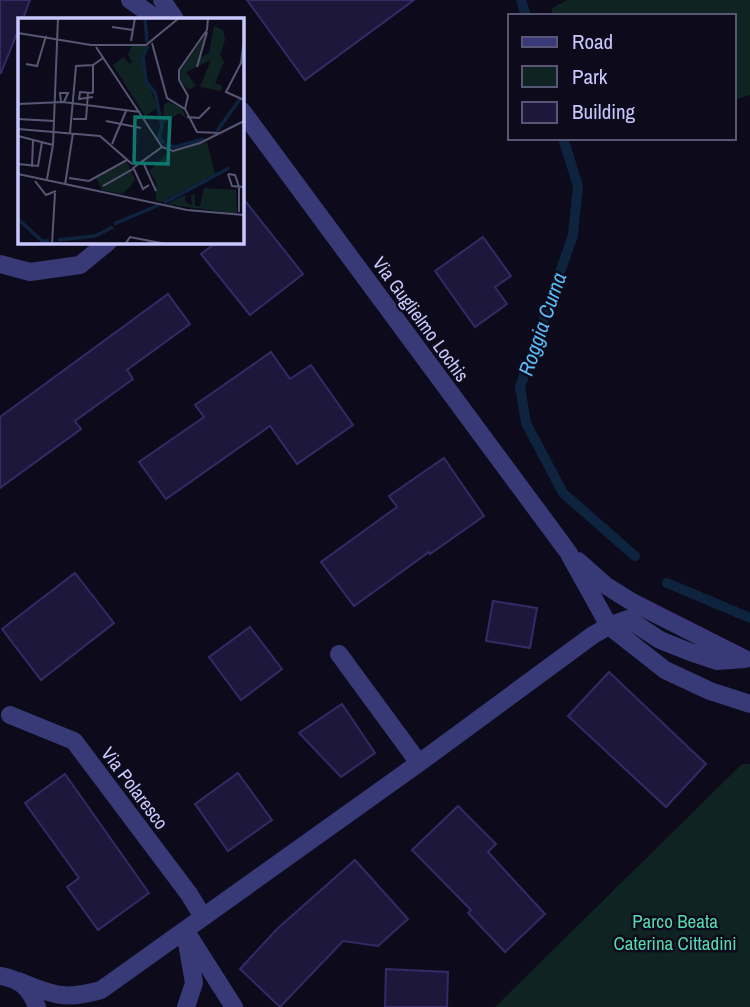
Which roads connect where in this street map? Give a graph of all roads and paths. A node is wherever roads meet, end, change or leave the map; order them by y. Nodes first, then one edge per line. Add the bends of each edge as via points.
1 (130, 0) edge
2 (162, 0) edge
3 (156, 18) edge
4 (174, 18) edge
5 (243, 112) edge
6 (107, 243) edge
7 (0, 264) edge
8 (568, 552) junction
9 (609, 626) junction
10 (339, 654) dead end
11 (747, 659) edge
12 (750, 704) edge
13 (10, 715) dead end
14 (419, 763) junction
15 (203, 917) junction
16 (185, 930) junction
17 (9, 979) edge
18 (101, 990) junction
19 (37, 1007) edge
20 (79, 1007) edge
21 (186, 1007) edge
22 (234, 1007) edge

1 - 3 street
2 - 4 street
5 - 8 street, Via Guglielmo Lochis
6 - 7 street via 80,265 30,272
8 - 9 street, Via Guglielmo Lochis
8 - 11 street, Via Guglielmo Lochis via 632,602
9 - 11 street via 628,619 660,640 690,652 717,661
9 - 12 street via 665,670
9 - 14 street
10 - 14 street
13 - 15 street, Via Polaresco via 74,741
14 - 15 street
15 - 16 street
16 - 18 street
16 - 21 street via 194,983
16 - 22 street
17 - 18 street via 56,995
17 - 19 street via 32,994
18 - 20 street

